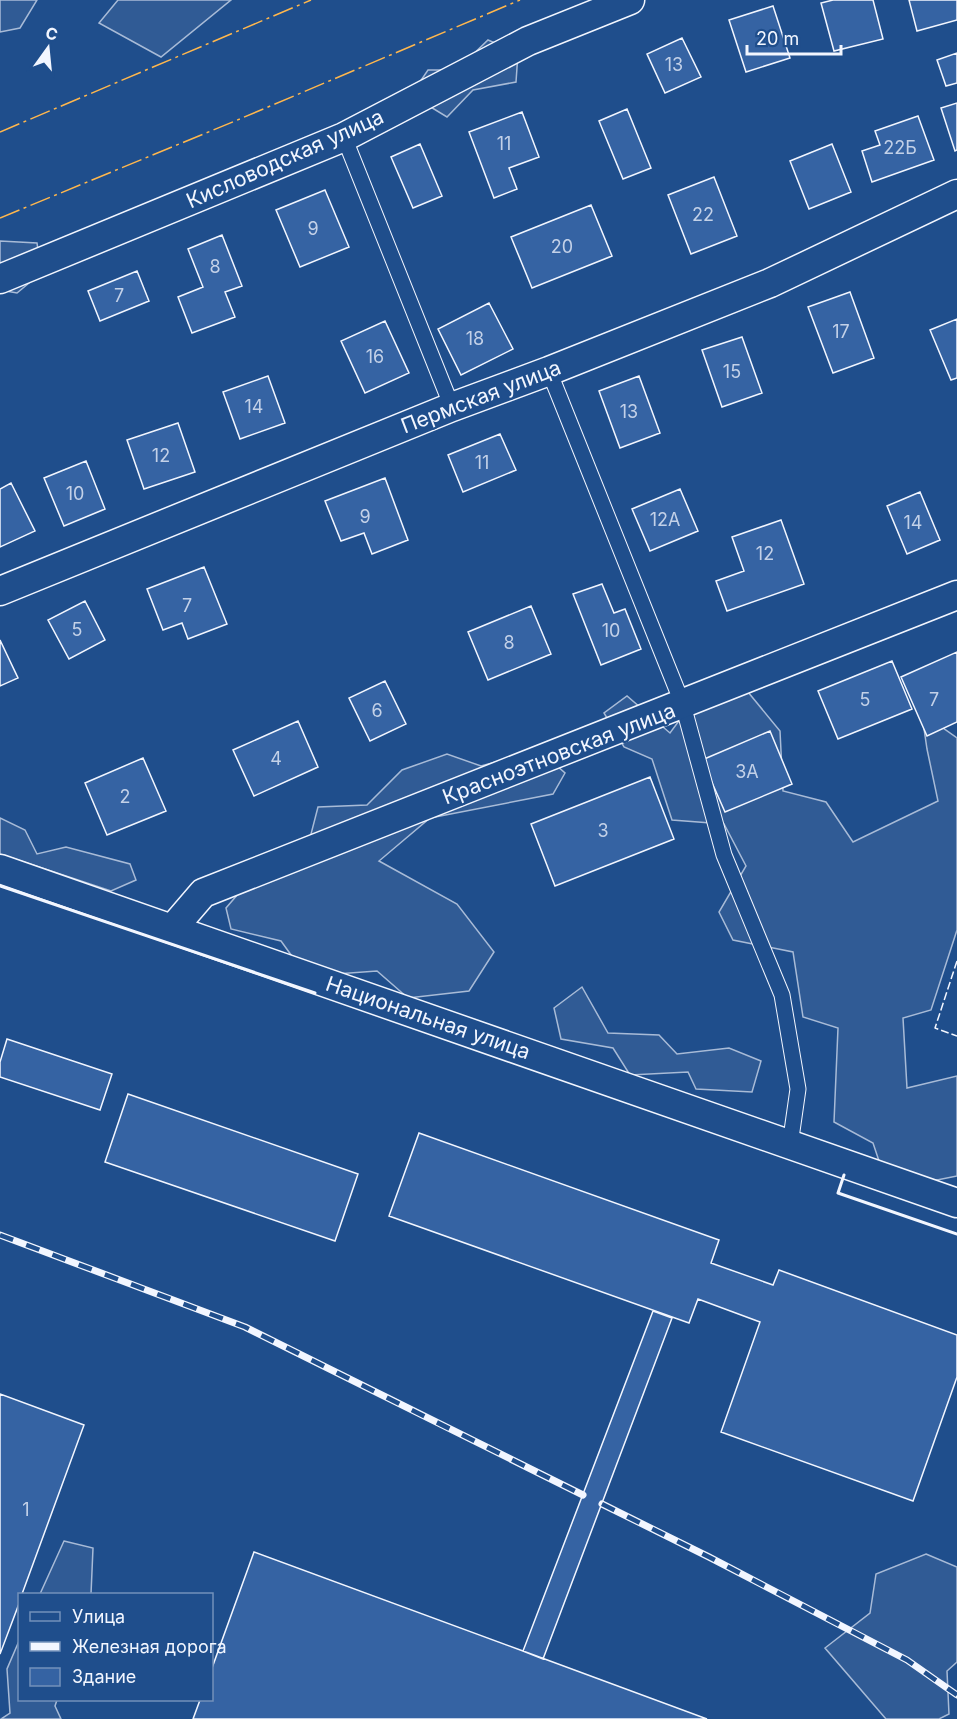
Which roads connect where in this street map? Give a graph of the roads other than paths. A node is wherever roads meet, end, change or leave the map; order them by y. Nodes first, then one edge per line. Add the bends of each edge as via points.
1 (630, 0) edge
2 (345, 137) junction
3 (957, 194) edge
4 (0, 279) edge
5 (549, 372) junction
6 (452, 407) junction
7 (0, 591) edge
8 (957, 595) edge
9 (683, 705) junction
10 (0, 868) edge
11 (173, 928) junction
12 (790, 1145) junction
13 (957, 1203) edge

1 - 2 street, Кисловодская улица via 528,41
2 - 4 street, Кисловодская улица
2 - 6 lane
3 - 5 street, Пермская улица via 770,283
5 - 6 street, Пермская улица
5 - 9 lane
6 - 7 street, Пермская улица
8 - 9 street, Красноэтновская улица
9 - 11 street, Красноэтновская улица via 203,893
9 - 12 lane via 724,855 782,995 798,1089
10 - 11 street, Национальная улица
11 - 12 street, Национальная улица
12 - 13 street, Национальная улица

